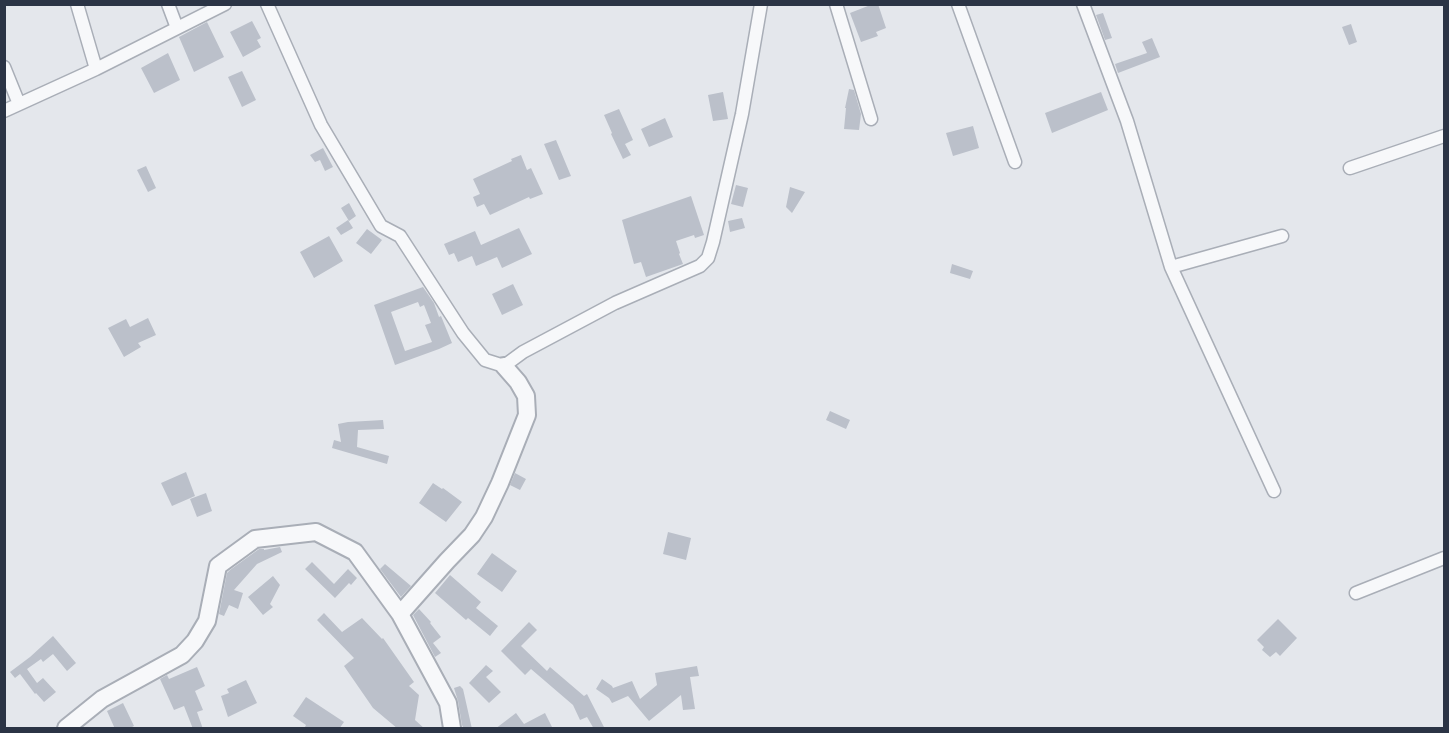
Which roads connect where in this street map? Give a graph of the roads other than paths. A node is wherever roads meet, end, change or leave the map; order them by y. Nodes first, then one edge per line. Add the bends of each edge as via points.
1 (76, 4) edge
2 (168, 4) edge
3 (225, 4) edge
4 (267, 4) edge
5 (761, 4) edge
6 (836, 4) edge
7 (958, 4) edge
8 (1083, 4) edge
9 (177, 28) junction
10 (4, 67) edge
11 (96, 69) junction
12 (19, 104) junction
13 (4, 111) edge
14 (871, 119) dead end
15 (1444, 136) edge
16 (1015, 162) dead end
17 (1350, 168) dead end
18 (1282, 236) dead end
19 (1171, 267) junction
20 (504, 366) junction
21 (1274, 491) dead end
22 (1444, 558) edge
23 (1356, 593) dead end
24 (400, 614) junction
25 (66, 729) edge
26 (452, 729) edge

1 - 11 street
2 - 9 street
3 - 9 street
4 - 20 street via 321,125 381,226 400,236 485,360
5 - 20 street via 742,114 708,258 700,266 615,303 533,346
6 - 14 street
7 - 16 street
8 - 19 street via 1127,121
9 - 11 street
10 - 12 street
11 - 12 street
12 - 13 street
15 - 17 street
18 - 19 street
19 - 21 street
20 - 24 street via 526,396 527,415 500,483 472,535
22 - 23 street
24 - 25 street via 355,552 316,532 255,538 218,566 207,621 182,655 102,699
24 - 26 street via 448,703

